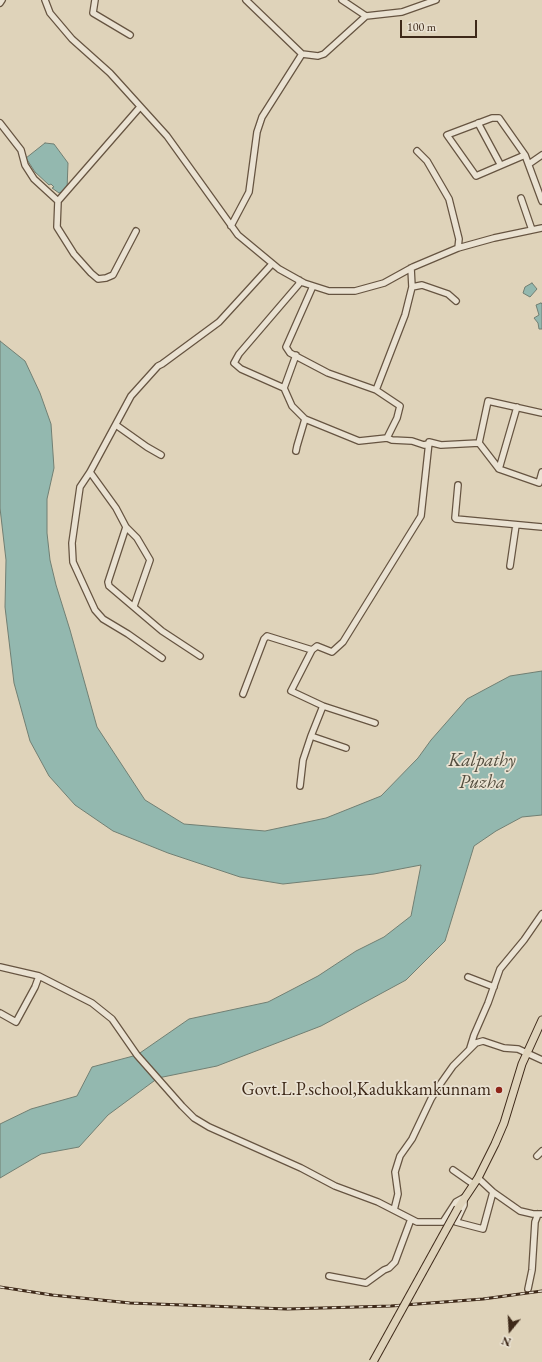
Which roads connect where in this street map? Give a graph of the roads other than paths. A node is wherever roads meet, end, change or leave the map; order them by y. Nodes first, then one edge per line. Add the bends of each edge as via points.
1 (2, 0) edge
2 (45, 0) edge
3 (95, 0) edge
4 (246, 0) edge
5 (342, 0) edge
6 (433, 1) edge
7 (0, 3) edge
8 (366, 16) junction
9 (130, 35) dead end
10 (302, 54) junction
11 (140, 106) junction
12 (0, 123) edge
13 (478, 123) junction
14 (417, 151) dead end
15 (525, 155) junction
16 (542, 156) edge
17 (499, 162) dead end
18 (529, 164) junction
19 (521, 198) dead end
20 (58, 201) junction
21 (542, 201) edge
22 (231, 226) junction
23 (542, 228) edge
24 (532, 230) junction
25 (136, 231) dead end
26 (458, 248) junction
27 (272, 264) junction
28 (411, 268) junction
29 (299, 280) junction
30 (313, 286) junction
31 (412, 286) junction
32 (456, 301) dead end
33 (296, 356) junction
34 (284, 388) junction
35 (376, 390) junction
36 (517, 407) junction
37 (542, 413) edge
38 (305, 419) junction
39 (116, 424) junction
40 (388, 438) junction
41 (479, 443) junction
42 (428, 444) junction
43 (296, 451) dead end
44 (161, 455) dead end
45 (499, 469) junction
46 (90, 472) junction
47 (542, 472) edge
48 (458, 485) dead end
49 (516, 525) junction
50 (126, 527) junction
51 (542, 527) edge
52 (510, 566) dead end
53 (134, 606) junction
54 (312, 650) junction
55 (200, 656) dead end
56 (162, 658) dead end
57 (243, 694) dead end
58 (323, 706) junction
59 (375, 723) dead end
60 (311, 736) junction
61 (346, 748) dead end
62 (300, 786) dead end
63 (542, 914) edge
64 (0, 967) edge
65 (39, 976) junction
66 (468, 977) dead end
67 (494, 986) junction
68 (0, 1013) edge
69 (542, 1020) edge
70 (470, 1049) junction
71 (526, 1052) junction
72 (542, 1060) edge
73 (542, 1151) edge
74 (537, 1156) dead end
75 (453, 1170) dead end
76 (475, 1181) junction
77 (493, 1192) junction
78 (465, 1197) junction
79 (394, 1210) junction
80 (540, 1214) edge
81 (411, 1219) junction
82 (329, 1276) dead end
83 (528, 1289) dead end
84 (373, 1362) edge

1 - 7 street
2 - 11 street via 50,14 72,39 110,73
3 - 9 street via 93,13
4 - 10 street
5 - 8 street
6 - 8 street via 402,12
8 - 10 street via 324,54
10 - 22 street via 262,117 257,132 249,192
11 - 20 street
11 - 22 street via 167,136
12 - 20 street via 21,150 25,165 34,179
13 - 15 street via 499,118
13 - 15 street via 447,135 476,176
13 - 17 street
14 - 26 street via 427,161 449,199 459,239
15 - 18 street
16 - 18 street
18 - 21 street
19 - 24 street
20 - 25 street via 57,227 74,254 91,274 98,278 113,275
22 - 27 street
23 - 24 street
24 - 26 street
26 - 28 street
27 - 29 street
27 - 39 street via 219,322 158,366 131,396
28 - 30 street via 384,282 355,291 329,292
28 - 31 street
29 - 30 street
29 - 34 street via 299,284 234,363 241,369
30 - 33 street via 286,347
31 - 32 street via 422,285 448,294
31 - 35 street via 405,315
33 - 34 street
33 - 35 street via 328,373
34 - 38 street via 292,406
35 - 40 street via 400,406
36 - 37 street
36 - 41 street via 488,401
36 - 45 street
38 - 40 street via 358,441
38 - 43 street
39 - 44 street
39 - 46 street
40 - 42 street
41 - 42 street
41 - 45 street
42 - 54 street via 421,516 343,642 332,652 317,646
45 - 47 street via 539,483
46 - 50 street via 116,508
46 - 56 street via 80,487 72,543 74,562 95,610 103,619
48 - 49 street via 456,519
49 - 51 street
49 - 52 street
50 - 53 street via 137,538 150,560
50 - 53 street via 108,582 109,586
53 - 55 street via 162,631
54 - 57 street via 267,636
54 - 58 street via 292,691
58 - 59 street
58 - 60 street
60 - 61 street
60 - 62 street via 303,760
63 - 67 street via 500,969
64 - 65 street
65 - 68 street via 16,1022
65 - 79 street via 92,1003 112,1019 137,1055 194,1118 330,1183
66 - 67 street
67 - 70 street
69 - 71 main road
70 - 71 street via 482,1041
70 - 79 street via 441,1083 412,1139 400,1156 395,1172 398,1194
71 - 72 street
71 - 76 main road via 504,1123
73 - 74 street
75 - 76 street
76 - 77 street
76 - 78 main road
77 - 78 street via 483,1229 456,1222
77 - 80 street via 520,1211
78 - 81 street via 456,1202 443,1222 417,1222
78 - 84 main road, bridge
79 - 81 street
80 - 83 street via 535,1222 532,1270
81 - 82 street via 395,1262 388,1268 366,1283

